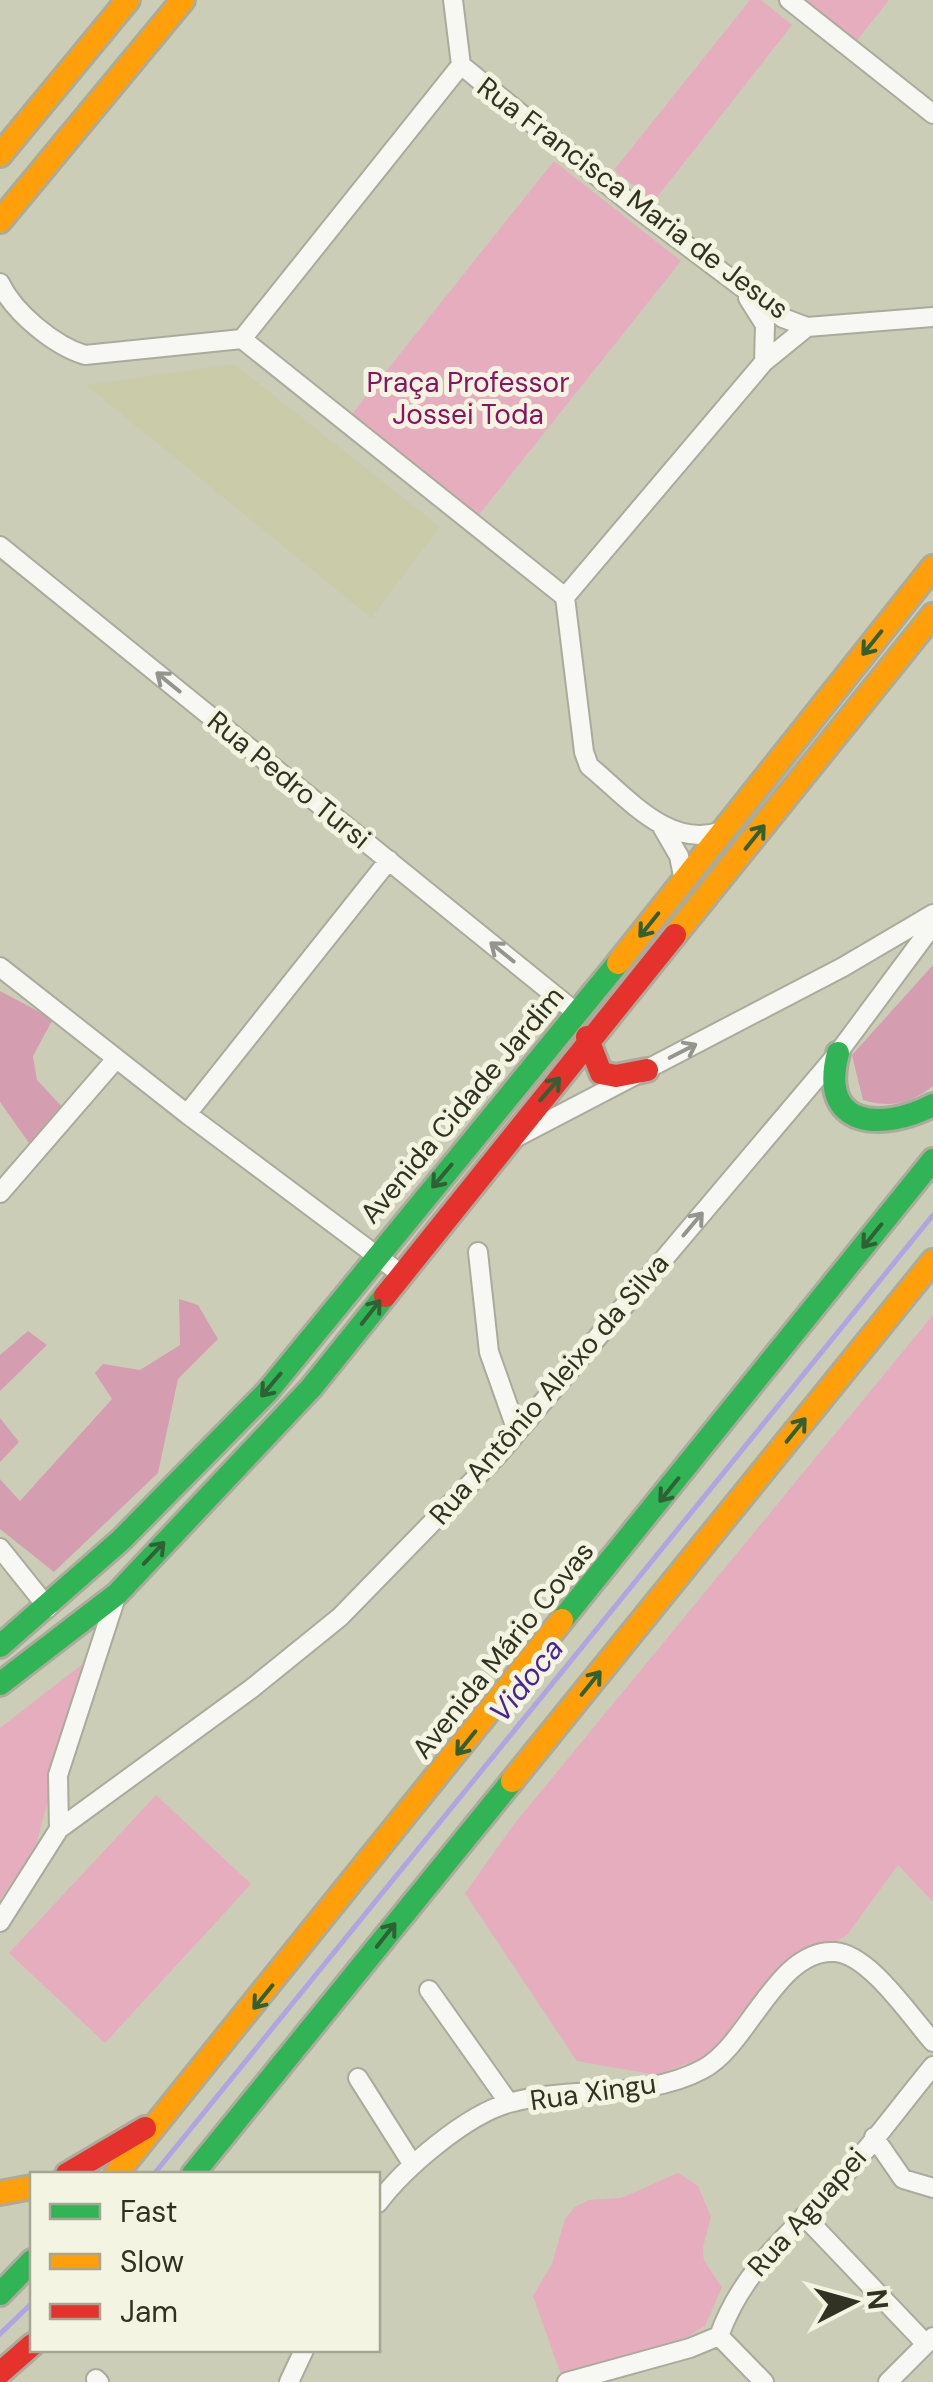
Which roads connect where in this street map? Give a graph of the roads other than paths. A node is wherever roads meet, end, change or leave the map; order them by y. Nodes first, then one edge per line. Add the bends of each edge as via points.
1 (128, 0) edge
2 (183, 0) edge
3 (454, 0) edge
4 (790, 0) edge
5 (461, 66) junction
6 (933, 114) edge
7 (0, 154) edge
8 (0, 222) edge
9 (0, 283) edge
10 (740, 287) junction
11 (7, 301) edge
12 (931, 314) edge
13 (807, 327) junction
14 (242, 339) junction
15 (764, 362) junction
16 (0, 546) edge
17 (933, 567) edge
18 (566, 597) junction
19 (933, 615) edge
20 (661, 824) junction
21 (722, 831) junction
22 (388, 860) junction
23 (684, 882) junction
24 (933, 914) edge
25 (933, 925) edge
26 (2, 972) edge
27 (578, 1014) junction
28 (590, 1044) junction
29 (838, 1054) junction
30 (116, 1059) junction
31 (647, 1070) junction
32 (933, 1104) edge
33 (187, 1114) junction
34 (503, 1144) junction
35 (933, 1160) edge
36 (0, 1194) edge
37 (478, 1252) dead end
38 (376, 1254) junction
39 (933, 1261) edge
40 (401, 1274) junction
41 (517, 1432) junction
42 (0, 1548) edge
43 (117, 1594) junction
44 (48, 1608) junction
45 (0, 1646) edge
46 (0, 1684) edge
47 (59, 1829) junction
48 (0, 1922) edge
49 (428, 1990) dead end
50 (933, 2042) edge
51 (933, 2066) edge
52 (358, 2078) dead end
53 (509, 2103) junction
54 (176, 2106) junction
55 (874, 2137) junction
56 (413, 2165) junction
57 (70, 2172) edge
58 (118, 2172) edge
59 (195, 2172) edge
60 (30, 2187) edge
61 (933, 2188) edge
62 (0, 2193) edge
63 (380, 2201) edge
64 (804, 2216) junction
65 (30, 2263) edge
66 (0, 2294) edge
67 (719, 2336) junction
68 (929, 2340) edge
69 (30, 2347) edge
70 (303, 2352) edge
71 (0, 2373) edge
72 (289, 2382) edge
73 (568, 2382) edge
74 (764, 2382) edge
75 (888, 2382) edge

1 - 7 main road
2 - 8 main road
3 - 5 street, Rua Francisca Maria de Jesus
4 - 6 street
5 - 10 street, Rua Francisca Maria de Jesus
5 - 14 street
9 - 11 street
10 - 13 street, Rua Francisca Maria de Jesus
10 - 15 street via 765,325
11 - 14 street via 68,350 86,355
12 - 13 street, Rua Francisca Maria de Jesus
13 - 15 street
14 - 18 street
15 - 18 street
22 -> 16 street, Rua Pedro Tursi
17 -> 21 main road, Avenida Cidade Jardim
18 - 20 street via 584,752 590,766
28 -> 19 main road, Avenida Cidade Jardim
20 - 21 street via 690,837
20 - 23 street
21 - 23 main road, Avenida Cidade Jardim
27 -> 22 street, Rua Pedro Tursi
22 - 33 street
23 -> 27 main road, Avenida Cidade Jardim
31 -> 24 street
25 - 29 street, Rua Antônio Aleixo da Silva
26 - 30 street
27 - 28 main road
27 -> 38 main road, Avenida Cidade Jardim
28 - 31 main road via 596,1068 608,1076
34 -> 28 main road, Avenida Cidade Jardim
29 - 32 main road via 837,1094 856,1118 886,1124
41 -> 29 street, Rua Antônio Aleixo da Silva
30 - 33 street
30 - 36 street
31 - 34 street
33 - 38 street
34 - 40 main road, Avenida Cidade Jardim
35 -> 54 main road, Avenida Mário Covas
37 - 41 street via 489,1352
38 - 40 street
38 -> 44 main road, Avenida Cidade Jardim via 266,1392
59 -> 39 main road
43 -> 40 main road, Avenida Cidade Jardim via 311,1388
41 - 47 street, Rua Antônio Aleixo da Silva via 340,1617
42 - 44 street
43 - 46 main road, Avenida Cidade Jardim
43 - 47 street via 58,1775
44 - 45 main road, Avenida Cidade Jardim
47 - 48 street
49 - 53 street
50 - 53 street, Rua Xingu via 865,1964 820,1952 775,1986 732,2048 705,2068 660,2084
51 - 55 street, Rua Aguapei
52 - 56 street
53 - 56 street, Rua Xingu via 481,2115
54 - 57 main road
54 - 58 main road, Avenida Mário Covas
55 - 61 street via 903,2179
55 - 64 street, Rua Aguapei
56 - 63 street, Rua Xingu
60 - 62 main road
64 - 67 street, Rua Aguapei via 750,2272
64 - 68 street
65 - 66 main road
67 - 73 street
67 - 74 street
68 - 75 street
69 - 71 main road
70 - 72 street

